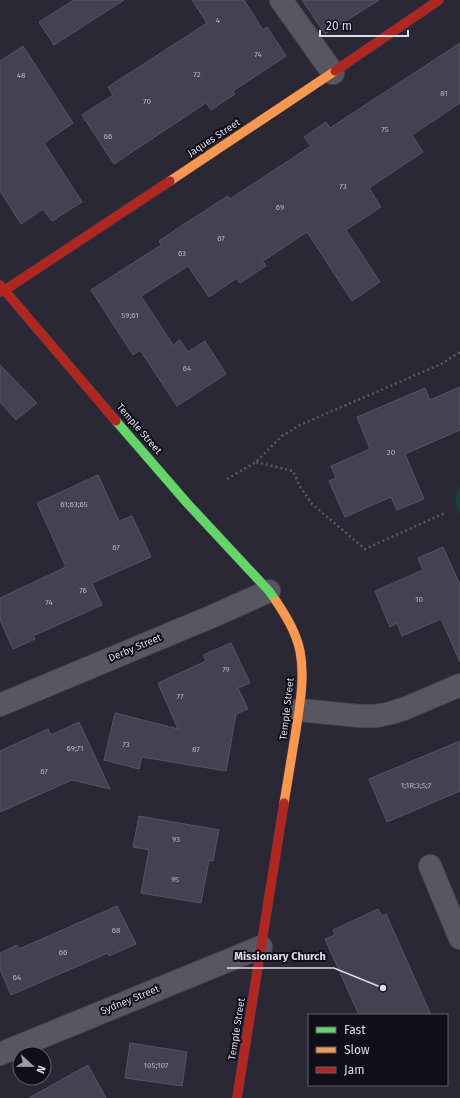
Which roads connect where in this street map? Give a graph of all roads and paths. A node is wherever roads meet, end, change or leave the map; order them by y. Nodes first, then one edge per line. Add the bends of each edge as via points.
1 (281, 0) edge
2 (436, 1) edge
3 (333, 73) junction
4 (2, 289) edge
5 (460, 352) edge
6 (256, 462) junction
7 (227, 479) dead end
8 (445, 513) dead end
9 (269, 591) junction
10 (460, 685) edge
11 (0, 705) edge
12 (299, 710) junction
13 (430, 866) dead end
14 (460, 938) edge
15 (261, 947) junction
16 (0, 1054) edge
17 (237, 1098) edge

1 - 3 street
2 - 3 street, Jaques Street
3 - 4 street, Jaques Street
4 - 9 street, Temple Street via 187,503
5 - 6 path via 441,364 300,425 282,436
6 - 7 path
6 - 8 path via 293,471 312,504 365,549
9 - 11 street, Derby Street
9 - 12 street, Temple Street via 285,614 300,650 302,691
10 - 12 street via 406,708 376,716
12 - 15 street, Temple Street
13 - 14 street
15 - 16 street, Sydney Street
15 - 17 street, Temple Street

